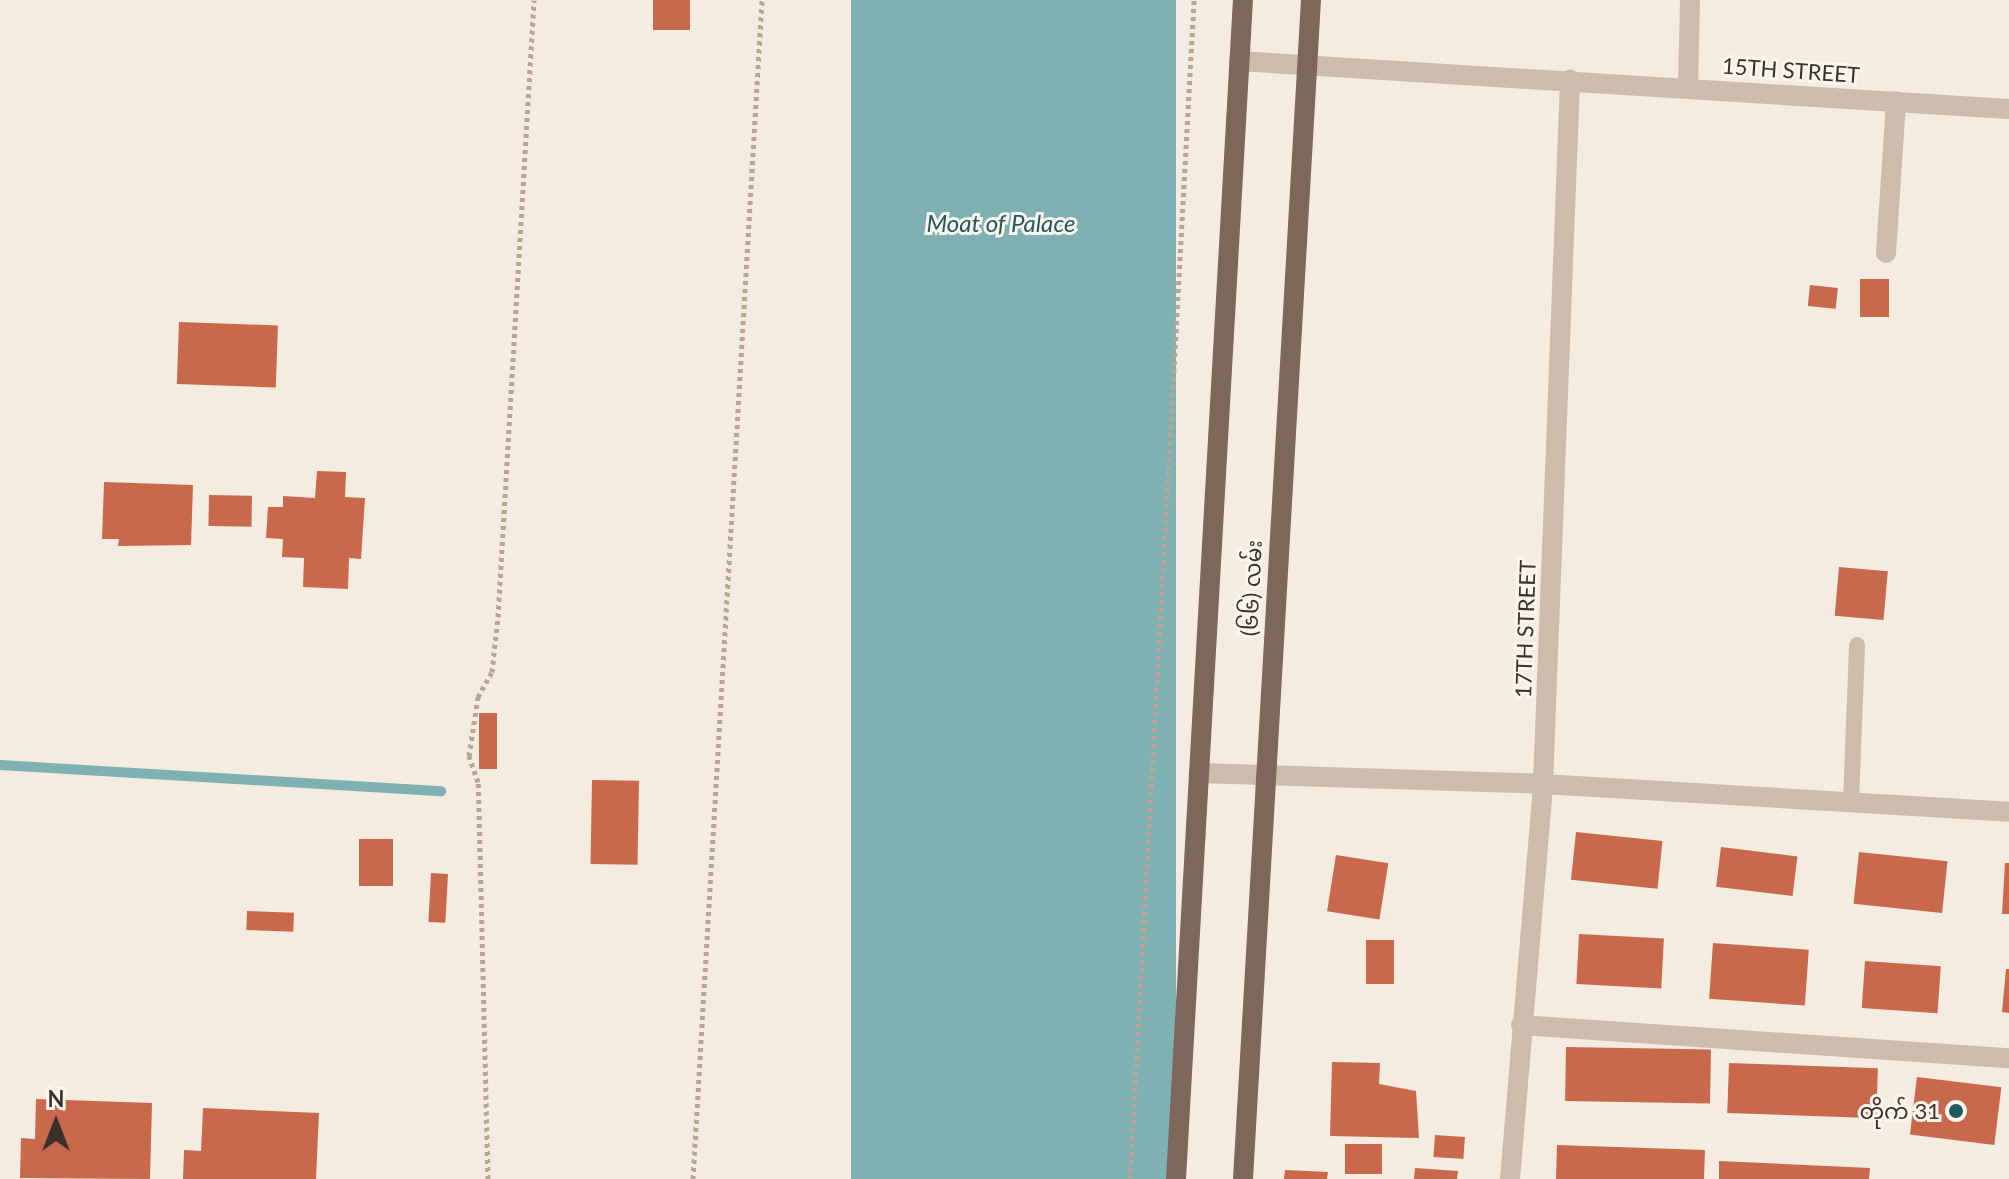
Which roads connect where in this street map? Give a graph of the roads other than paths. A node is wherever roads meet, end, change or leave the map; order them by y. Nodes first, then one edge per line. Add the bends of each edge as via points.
1 (1243, 0) edge
2 (1311, 0) edge
3 (1690, 0) edge
4 (1239, 61) junction
5 (1308, 66) junction
6 (1570, 80) junction
7 (1688, 87) junction
8 (1896, 101) junction
9 (2009, 109) edge
10 (1886, 253) dead end
11 (1857, 645) dead end
12 (1199, 773) junction
13 (1264, 777) junction
14 (1543, 784) junction
15 (1851, 803) junction
16 (2009, 812) edge
17 (1521, 1025) junction
18 (2009, 1058) edge
19 (1176, 1179) edge
20 (1243, 1179) edge
21 (1510, 1179) edge

1 - 4 main road, (၆၆) လမ်း
2 - 5 main road, (၆၆) လမ်း
3 - 7 street
4 - 5 street, 15TH STREET
4 - 12 main road, (၆၆) လမ်း
5 - 6 street, 15TH STREET
5 - 13 main road, (၆၆) လမ်း
6 - 7 street, 15TH STREET
6 - 14 street, 17TH STREET
7 - 8 street, 15TH STREET
8 - 9 street, 15TH STREET
8 - 10 street
11 - 15 lane
12 - 13 street
12 - 19 main road, (၆၆) လမ်း
13 - 14 street
13 - 20 main road, (၆၆) လမ်း
14 - 15 street
14 - 17 street, 17TH STREET
15 - 16 street
17 - 18 street
17 - 21 street, 17TH STREET

